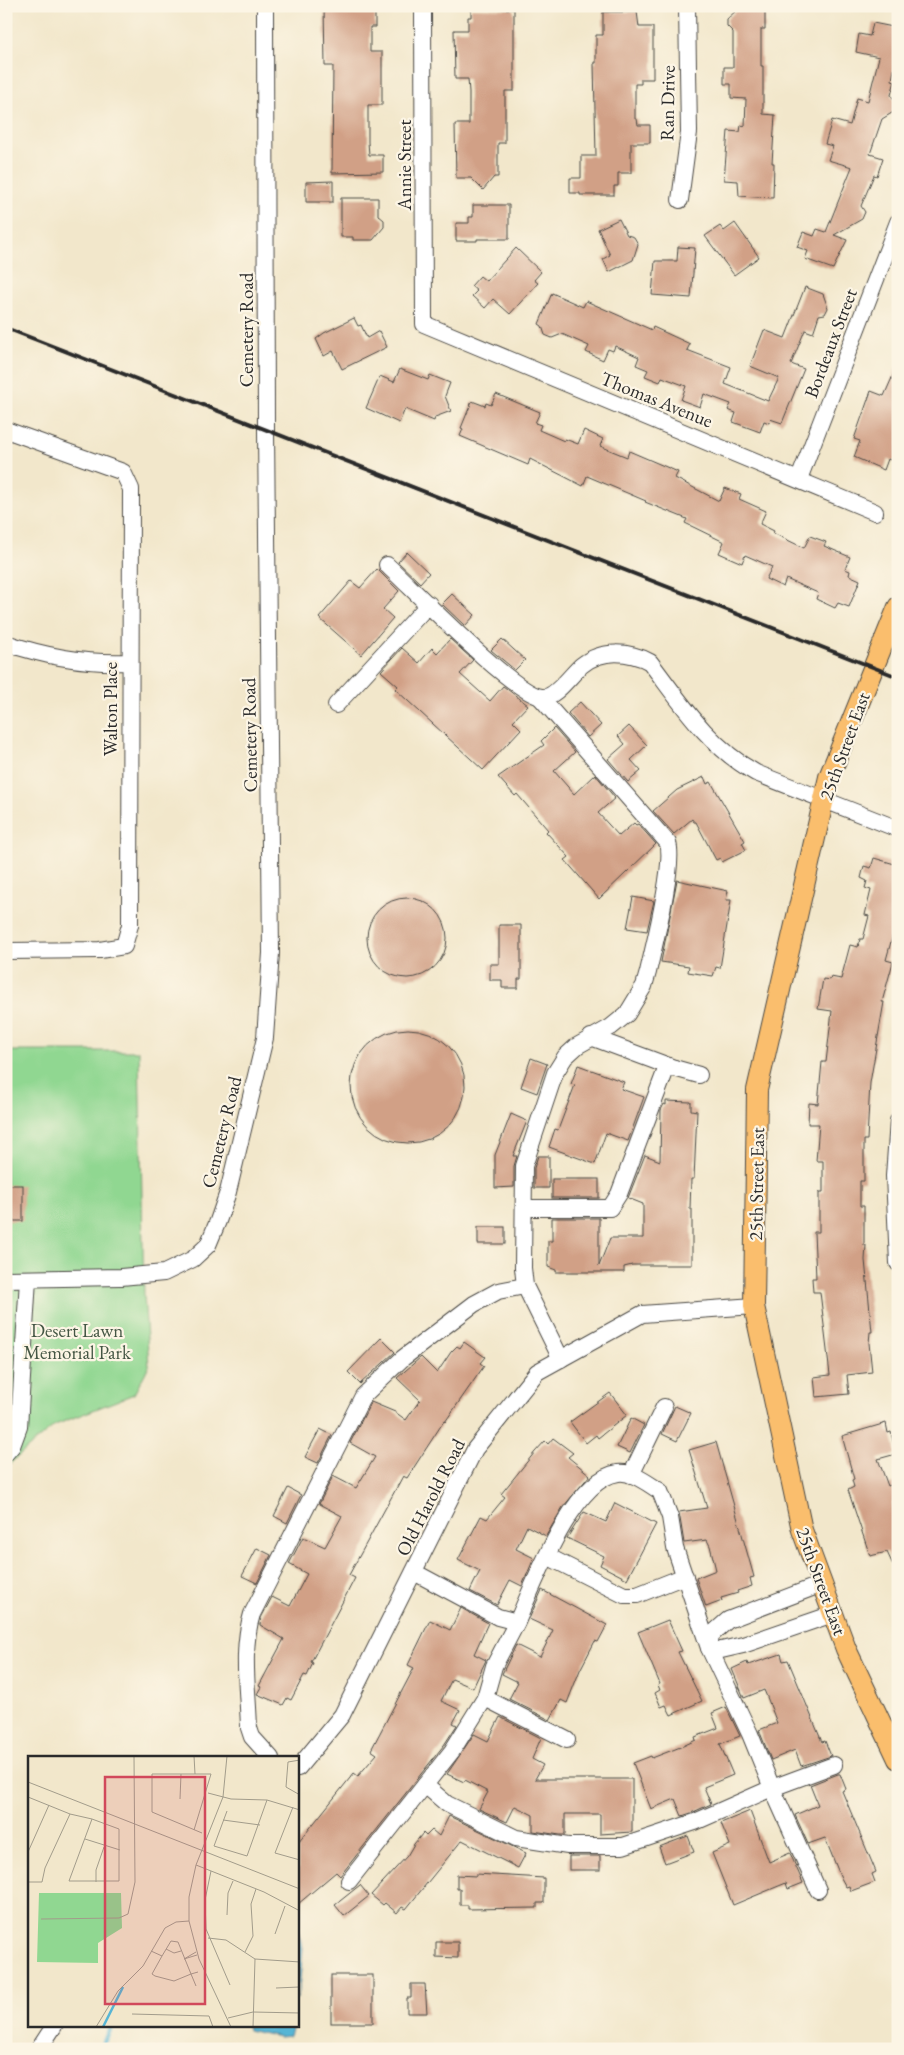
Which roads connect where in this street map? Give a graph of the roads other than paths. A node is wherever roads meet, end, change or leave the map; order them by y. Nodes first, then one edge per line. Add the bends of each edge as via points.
1 (265, 6) edge
2 (423, 6) edge
3 (687, 6) edge
4 (680, 200) dead end
5 (898, 222) edge
6 (424, 324) joint
7 (6, 430) edge
8 (799, 479) junction
9 (874, 512) dead end
10 (387, 565) dead end
11 (429, 604) junction
12 (898, 607) edge
13 (6, 643) edge
14 (130, 662) junction
15 (540, 697) junction
16 (336, 705) dead end
17 (823, 799) junction
18 (898, 829) edge
19 (6, 951) edge
20 (591, 1037) junction
21 (674, 1068) junction
22 (699, 1075) dead end
23 (898, 1121) edge
24 (524, 1208) junction
25 (898, 1263) edge
26 (6, 1279) edge
27 (28, 1279) junction
28 (525, 1286) junction
29 (754, 1306) junction
30 (561, 1359) junction
31 (664, 1407) dead end
32 (6, 1453) edge
33 (631, 1474) junction
34 (547, 1556) junction
35 (414, 1572) junction
36 (685, 1576) junction
37 (822, 1584) junction
38 (833, 1614) junction
39 (517, 1622) junction
40 (709, 1648) junction
41 (485, 1698) junction
42 (567, 1740) dead end
43 (269, 1756) edge
44 (898, 1759) edge
45 (834, 1764) dead end
46 (299, 1767) edge
47 (425, 1785) junction
48 (772, 1788) junction
49 (349, 1881) dead end
50 (818, 1890) dead end
51 (53, 2028) edge
52 (39, 2049) edge

1 - 27 street, Cemetery Road via 271,944 265,1038 228,1192 208,1245 193,1259 164,1273
2 - 6 street, Annie Street
3 - 4 street, Ran Drive via 689,132
5 - 8 street, Bordeaux Street
6 - 8 street, Thomas Avenue
7 - 14 street, Walton Place via 123,472 131,490
8 - 9 street, Thomas Avenue
10 - 11 street
11 - 15 street via 506,677
11 - 16 street
12 - 17 main road, 25th Street East via 829,776
13 - 14 street via 61,658
14 - 19 street, Walton Place via 130,925 124,946 100,950
15 - 17 street via 551,695 583,664 599,656 611,653 637,655 650,662 713,742 742,765
15 - 20 street via 670,849 644,986 627,1014
17 - 18 street
17 - 29 main road, 25th Street East via 757,1090
20 - 21 street
20 - 24 street via 576,1046 554,1072 524,1166
21 - 22 street
21 - 24 street via 665,1072 619,1194 610,1208
23 - 25 street via 894,1176
24 - 28 street
26 - 27 street, Cemetery Road
27 - 32 street via 19,1427
28 - 30 street
28 - 43 street via 498,1291 474,1304 403,1358 363,1396 248,1627 249,1728 252,1737
29 - 30 street, Old Harold Road via 642,1314
29 - 37 main road, 25th Street East via 802,1530
30 - 35 street, Old Harold Road via 537,1372 475,1449
31 - 33 street
33 - 34 street via 607,1476 593,1485 556,1537
33 - 36 street via 660,1490
34 - 36 street via 624,1595 637,1596
34 - 39 street
35 - 39 street via 498,1617
35 - 46 street, Old Harold Road via 342,1715
36 - 40 street
37 - 38 main road, 25th Street East
37 - 40 street via 728,1620 711,1635
38 - 40 street via 743,1645 717,1652
38 - 44 main road, 25th Street East
39 - 41 street via 494,1666
40 - 48 street
41 - 42 street
41 - 47 street via 452,1751
45 - 48 street
47 - 48 street via 447,1804 516,1838 568,1846 623,1846 695,1822
47 - 49 street
48 - 50 street
51 - 52 street

